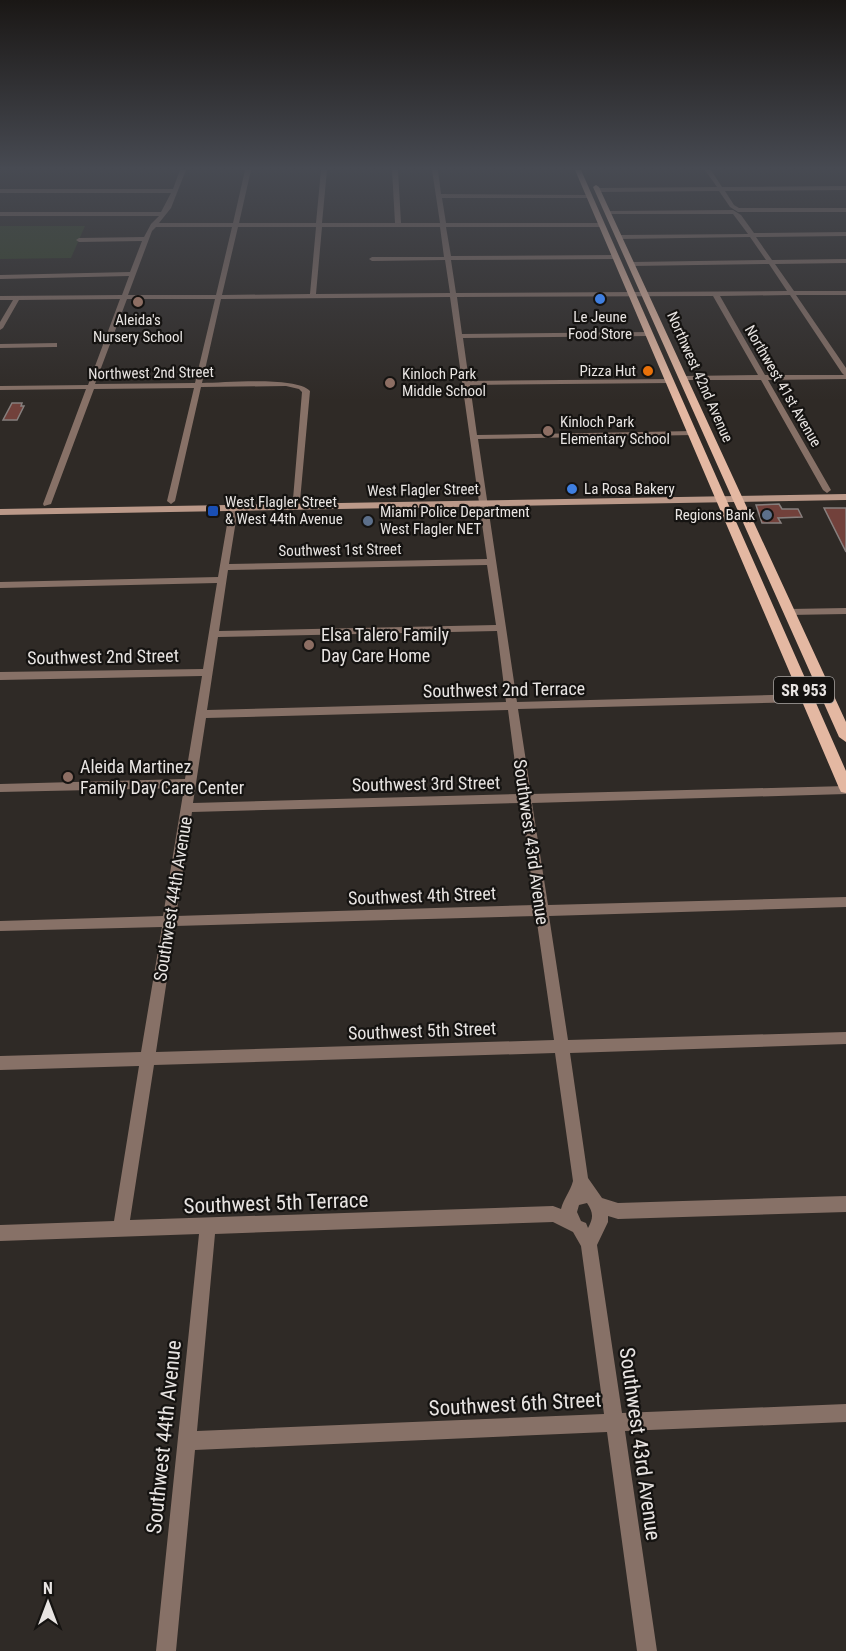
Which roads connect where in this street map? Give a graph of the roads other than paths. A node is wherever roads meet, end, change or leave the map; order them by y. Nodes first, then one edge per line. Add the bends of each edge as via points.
1 (144, 247) edge
2 (230, 247) edge
3 (317, 247) edge
4 (446, 247) edge
5 (611, 247) edge
6 (624, 247) edge
7 (761, 247) edge
8 (615, 257) junction
9 (448, 258) junction
10 (372, 259) dead end
11 (846, 261) edge
12 (771, 262) junction
13 (632, 264) junction
14 (134, 274) junction
15 (0, 277) edge
16 (846, 292) edge
17 (453, 294) junction
18 (632, 294) junction
19 (792, 294) junction
20 (313, 295) junction
21 (646, 295) junction
22 (716, 295) junction
23 (220, 296) junction
24 (126, 297) junction
25 (0, 298) edge
26 (17, 298) junction
27 (0, 328) edge
28 (650, 334) junction
29 (459, 336) junction
30 (54, 345) dead end
31 (0, 346) edge
32 (846, 375) edge
33 (684, 378) junction
34 (763, 378) junction
35 (670, 381) junction
36 (466, 382) junction
37 (199, 386) junction
38 (92, 387) junction
39 (0, 388) edge
40 (690, 391) junction
41 (693, 433) junction
42 (474, 437) junction
43 (827, 490) junction
44 (846, 490) edge
45 (721, 495) junction
46 (736, 495) junction
47 (846, 497) edge
48 (297, 499) junction
49 (482, 499) junction
50 (241, 500) junction
51 (171, 501) junction
52 (47, 504) junction
53 (0, 505) edge
54 (234, 507) junction
55 (150, 509) junction
56 (0, 512) edge
57 (492, 562) junction
58 (224, 567) junction
59 (222, 580) junction
60 (0, 585) edge
61 (761, 591) junction
62 (846, 611) edge
63 (770, 612) junction
64 (789, 612) junction
65 (502, 628) junction
66 (214, 634) junction
67 (801, 636) junction
68 (207, 672) junction
69 (0, 676) edge
70 (808, 698) junction
71 (512, 706) junction
72 (839, 711) edge
73 (201, 714) junction
74 (846, 737) edge
75 (190, 783) junction
76 (0, 788) edge
77 (846, 789) edge
78 (526, 799) junction
79 (187, 808) junction
80 (846, 902) edge
81 (541, 910) junction
82 (169, 921) junction
83 (0, 926) edge
84 (846, 1038) edge
85 (560, 1046) junction
86 (147, 1059) junction
87 (0, 1063) edge
88 (846, 1204) edge
89 (586, 1216) junction
90 (208, 1227) junction
91 (121, 1230) junction
92 (1, 1237) edge
93 (846, 1413) edge
94 (614, 1423) junction
95 (186, 1441) junction
96 (166, 1651) edge
97 (647, 1651) edge

1 - 14 street
2 - 23 street
3 - 20 street
4 - 9 street, Southwest 43rd Avenue
5 - 8 main road, Northwest 42nd Avenue / SR 953
6 - 13 main road, Northwest 42nd Avenue / SR 953
7 - 12 street
8 - 9 street
8 - 18 main road, Northwest 42nd Avenue / SR 953
9 - 10 street
9 - 17 street, Southwest 43rd Avenue
11 - 12 street
12 - 13 street
12 - 19 street
13 - 21 main road, Northwest 42nd Avenue / SR 953
14 - 15 street
14 - 24 street
16 - 19 street
17 - 18 street
17 - 20 street
17 - 29 street, Southwest 43rd Avenue
18 - 21 street
18 - 28 main road, Northwest 42nd Avenue / SR 953
19 - 22 street
19 - 32 street
20 - 23 street
21 - 22 street
21 - 33 main road, Northwest 42nd Avenue / SR 953
22 - 34 street, Northwest 41st Avenue
23 - 24 street
23 - 37 street
24 - 26 street
24 - 38 street
25 - 26 street
26 - 27 street
28 - 29 street
28 - 35 main road, Northwest 42nd Avenue / SR 953
29 - 36 street, Southwest 43rd Avenue
30 - 31 street
32 - 34 street
33 - 34 street
33 - 40 main road, Northwest 42nd Avenue / SR 953
34 - 43 street, Northwest 41st Avenue
35 - 36 street
35 - 40 main road
35 - 41 main road, Northwest 42nd Avenue / SR 953
36 - 42 street, Southwest 43rd Avenue
37 - 38 street, Northwest 2nd Street
37 - 48 street, Northwest 2nd Street via 286,384 306,391
37 - 51 street
38 - 39 street, Northwest 2nd Street
38 - 52 street
40 - 46 main road, Northwest 42nd Avenue / SR 953
41 - 42 street
41 - 45 main road, Northwest 42nd Avenue / SR 953
42 - 49 street, Southwest 43rd Avenue
43 - 44 main road, West Flagler Street
43 - 46 main road, West Flagler Street
45 - 46 main road, West Flagler Street
45 - 49 main road, West Flagler Street
45 - 61 main road, SR 953
46 - 47 main road, West Flagler Street
46 - 64 main road, SR 953
48 - 49 main road, West Flagler Street
48 - 50 main road, West Flagler Street
49 - 54 main road, West Flagler Street
49 - 57 street, Southwest 43rd Avenue
50 - 51 main road, West Flagler Street
50 - 54 street
51 - 52 main road, West Flagler Street
51 - 55 main road
52 - 53 main road, West Flagler Street
54 - 55 main road, West Flagler Street
54 - 58 street, Southwest 44th Avenue
55 - 56 main road, West Flagler Street
57 - 58 street, Southwest 1st Street
57 - 65 street, Southwest 43rd Avenue
58 - 59 street, Southwest 44th Avenue
59 - 60 street
59 - 66 street, Southwest 44th Avenue
61 - 63 main road, SR 953
61 - 64 main road via 777,607
62 - 64 street
63 - 67 main road via 784,618
63 - 70 main road, SR 953
64 - 67 main road, SR 953
65 - 66 street
65 - 71 street, Southwest 43rd Avenue
66 - 68 street, Southwest 44th Avenue
67 - 72 main road, SR 953
68 - 69 street, Southwest 2nd Street
68 - 73 street, Southwest 44th Avenue
70 - 71 street, Southwest 2nd Terrace
70 - 72 main road
70 - 77 main road, SR 953
71 - 73 street, Southwest 2nd Terrace
71 - 78 street, Southwest 43rd Avenue
72 - 74 main road, SR 953
73 - 75 street, Southwest 44th Avenue
75 - 76 street
75 - 79 street, Southwest 44th Avenue
77 - 78 street, Southwest 3rd Street
78 - 79 street, Southwest 3rd Street
78 - 81 street, Southwest 43rd Avenue
79 - 82 street, Southwest 44th Avenue
80 - 81 street, Southwest 4th Street
81 - 82 street, Southwest 4th Street
81 - 85 street, Southwest 43rd Avenue
82 - 83 street, Southwest 4th Street
82 - 86 street, Southwest 44th Avenue
84 - 85 street, Southwest 5th Street
85 - 86 street, Southwest 5th Street
85 - 89 street, Southwest 43rd Avenue
86 - 87 street, Southwest 5th Street
86 - 91 street, Southwest 44th Avenue
88 - 89 street via 618,1211
89 - 90 street, Southwest 5th Terrace
89 - 94 street, Southwest 43rd Avenue
90 - 91 street, Southwest 5th Terrace
90 - 95 street, Southwest 44th Avenue
91 - 92 street, Southwest 5th Terrace
93 - 94 street, Southwest 6th Street
94 - 95 street, Southwest 6th Street
94 - 97 street, Southwest 43rd Avenue
95 - 96 street, Southwest 44th Avenue

